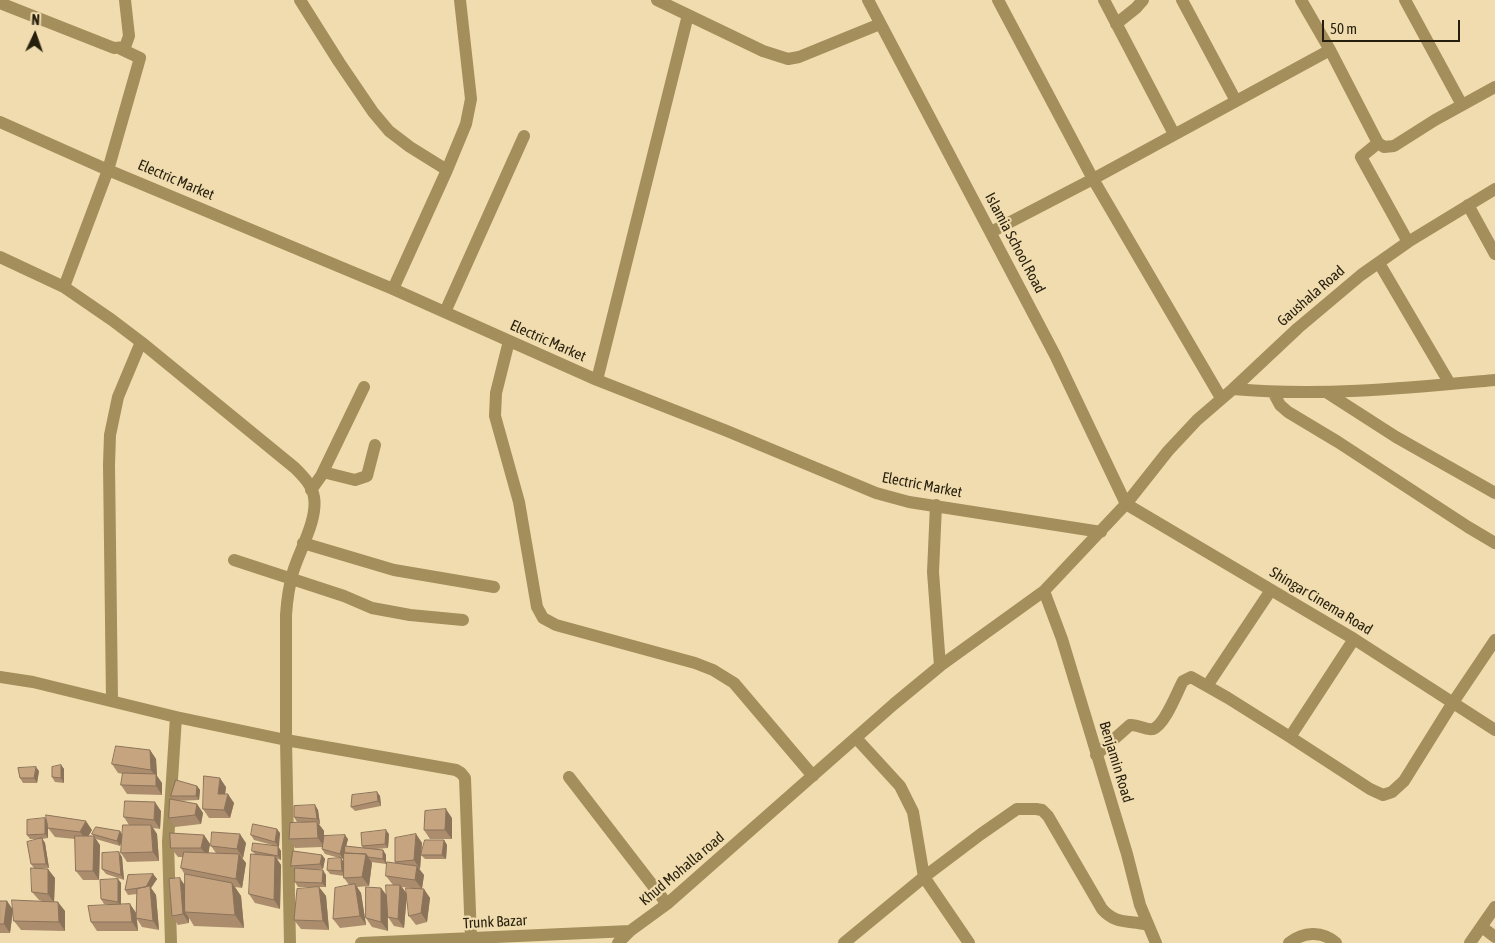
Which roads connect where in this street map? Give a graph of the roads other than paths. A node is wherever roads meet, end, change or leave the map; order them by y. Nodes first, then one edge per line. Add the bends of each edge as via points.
1 (125, 0) edge
2 (300, 0) edge
3 (460, 0) edge
4 (657, 0) edge
5 (868, 0) edge
6 (998, 0) edge
7 (1104, 0) edge
8 (1182, 0) edge
9 (1301, 0) edge
10 (1405, 0) edge
11 (1145, 1) edge
12 (0, 3) edge
13 (688, 15) junction
14 (880, 24) junction
15 (1116, 24) junction
16 (121, 49) junction
17 (1330, 50) junction
18 (1495, 87) edge
19 (1236, 101) junction
20 (1462, 105) junction
21 (0, 122) edge
22 (1174, 134) junction
23 (524, 136) dead end
24 (1378, 142) junction
25 (108, 170) junction
26 (447, 170) junction
27 (1093, 179) junction
28 (1495, 189) edge
29 (1468, 206) junction
30 (991, 232) junction
31 (1408, 242) junction
32 (1495, 254) edge
33 (0, 257) edge
34 (1379, 263) junction
35 (64, 287) junction
36 (393, 289) junction
37 (445, 312) junction
38 (141, 342) junction
39 (509, 342) junction
40 (597, 380) junction
41 (1495, 380) edge
42 (1450, 384) junction
43 (364, 387) dead end
44 (1233, 388) junction
45 (1273, 392) junction
46 (1326, 392) junction
47 (1221, 398) junction
48 (374, 445) dead end
49 (323, 472) junction
50 (312, 490) junction
51 (1495, 493) edge
52 (1126, 504) junction
53 (936, 505) junction
54 (1101, 532) junction
55 (304, 543) junction
56 (1495, 543) edge
57 (234, 560) dead end
58 (291, 580) junction
59 (494, 587) dead end
60 (1271, 590) junction
61 (1044, 591) junction
62 (463, 620) dead end
63 (1354, 639) junction
64 (1495, 640) edge
65 (940, 666) junction
66 (0, 677) edge
67 (1207, 686) junction
68 (112, 700) junction
69 (1452, 704) junction
70 (176, 717) junction
71 (1495, 730) edge
72 (1290, 736) junction
73 (856, 738) junction
74 (286, 740) junction
75 (1096, 755) junction
76 (813, 776) junction
77 (569, 777) dead end
78 (924, 877) junction
79 (667, 904) junction
80 (1495, 907) edge
81 (1148, 925) junction
82 (1482, 927) junction
83 (630, 937) edge
84 (1495, 937) edge
85 (471, 939) junction
86 (458, 941) edge
87 (171, 943) edge
88 (290, 943) edge
89 (361, 943) edge
90 (618, 943) edge
91 (844, 943) edge
92 (969, 943) edge
93 (1156, 943) edge
94 (1289, 943) edge
95 (1336, 943) edge
96 (1470, 943) edge

1 - 16 street via 129,36
2 - 26 street via 339,62 389,131
3 - 26 street via 471,99 466,124
4 - 13 street
5 - 14 street, Islamia School Road
6 - 27 street
7 - 15 street
8 - 19 street
9 - 17 street
10 - 20 street
11 - 15 street
12 - 16 street
13 - 14 street via 763,51 788,59
13 - 40 street
14 - 30 street, Islamia School Road
15 - 22 street
16 - 25 street via 140,58
17 - 19 street
17 - 24 street
18 - 20 street
19 - 22 street
20 - 24 street via 1394,146 1384,147
21 - 25 street, Electric Market
22 - 27 street
23 - 37 street
24 - 31 street via 1361,157
25 - 35 street
25 - 36 street, Electric Market
26 - 36 street
27 - 30 street
27 - 47 street
28 - 29 street, Gaushala Road
29 - 31 street, Gaushala Road
29 - 32 street
30 - 52 street, Islamia School Road via 1055,354
31 - 34 street, Gaushala Road
33 - 35 street
34 - 42 street
34 - 44 street, Gaushala Road via 1361,274
35 - 38 street
36 - 37 street, Electric Market
37 - 39 street, Electric Market
38 - 50 street via 295,468
38 - 68 street via 121,388 110,435
39 - 40 street, Electric Market
39 - 76 street via 496,393 495,416 518,494 537,607 543,618 556,625 695,663 724,676 734,683
40 - 53 street, Electric Market via 876,493
41 - 42 street
42 - 46 street
43 - 49 street
44 - 45 street
44 - 47 street, Gaushala Road
45 - 46 street
45 - 56 street via 1288,412
46 - 51 street via 1396,437
47 - 52 street, Gaushala Road via 1168,451
48 - 49 street via 367,476 355,480
49 - 50 street
50 - 55 street via 314,509
52 - 54 street, Gaushala Road
52 - 60 street, Shingar Cinema Road
53 - 54 street, Electric Market
53 - 65 street via 933,572
54 - 61 street, Gaushala Road
55 - 58 street
55 - 59 street via 394,570
57 - 58 street
58 - 62 street via 372,608
58 - 74 street via 286,615
60 - 63 street, Shingar Cinema Road
60 - 67 street
61 - 65 street, Gaushala Road
61 - 75 street, Benjamin Road via 1062,639
63 - 69 street, Shingar Cinema Road
63 - 72 street
64 - 69 street
65 - 73 street, Khud Mohalla road
66 - 68 street
67 - 72 street
67 - 75 street via 1191,677 1183,681 1159,725 1153,729 1130,725
68 - 70 street
69 - 71 street, Shingar Cinema Road
69 - 72 street via 1404,781 1383,795 1370,790
70 - 74 street
70 - 87 street via 168,842
73 - 76 street, Khud Mohalla road
73 - 78 street via 900,786 914,812
74 - 85 street via 461,773 465,778
74 - 88 street
75 - 81 street, Benjamin Road
76 - 79 street, Khud Mohalla road
77 - 79 street
78 - 81 street via 1017,809 1042,810 1108,916 1116,921
78 - 91 street
78 - 92 street
79 - 83 street, Khud Mohalla road
80 - 82 street
81 - 93 street, Benjamin Road
82 - 84 street
82 - 96 street
83 - 85 street, Trunk Bazar
83 - 90 street, Khud Mohalla road
85 - 86 street, Trunk Bazar
86 - 89 street, Trunk Bazar
94 - 95 street via 1306,933 1332,939

